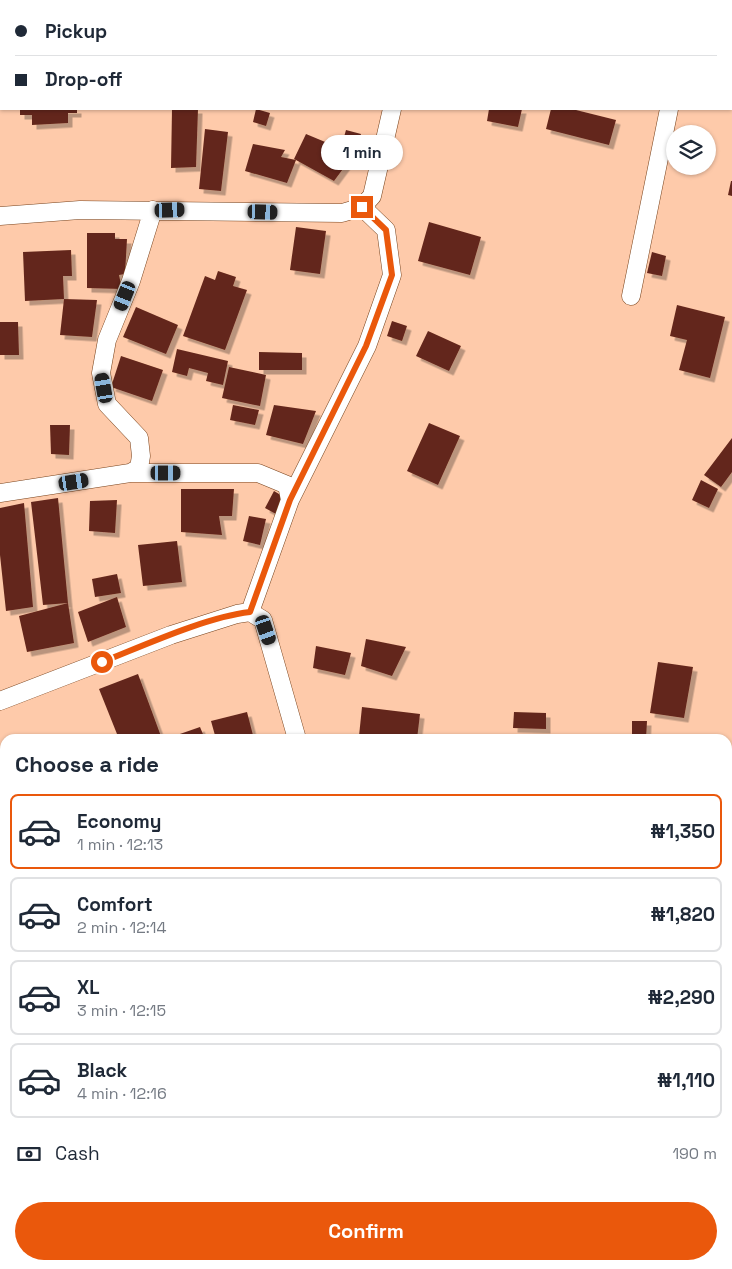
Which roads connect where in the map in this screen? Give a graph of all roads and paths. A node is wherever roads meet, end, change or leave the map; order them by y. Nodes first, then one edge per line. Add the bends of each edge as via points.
1 (392, 110) edge
2 (669, 110) edge
3 (362, 207) junction
4 (153, 210) junction
5 (0, 216) edge
6 (632, 296) dead end
7 (130, 473) junction
8 (0, 493) edge
9 (290, 500) junction
10 (250, 612) junction
11 (0, 701) edge
12 (296, 734) edge

1 - 3 street via 372,196
2 - 6 street
3 - 4 street via 342,213
3 - 9 street via 386,230 392,275 366,346
4 - 5 street via 80,210
4 - 7 street via 131,281 107,340 101,373 107,404 139,438 139,468
7 - 8 street
7 - 9 street via 258,473 287,485
9 - 10 street
10 - 11 street via 171,635
10 - 12 street via 263,620

